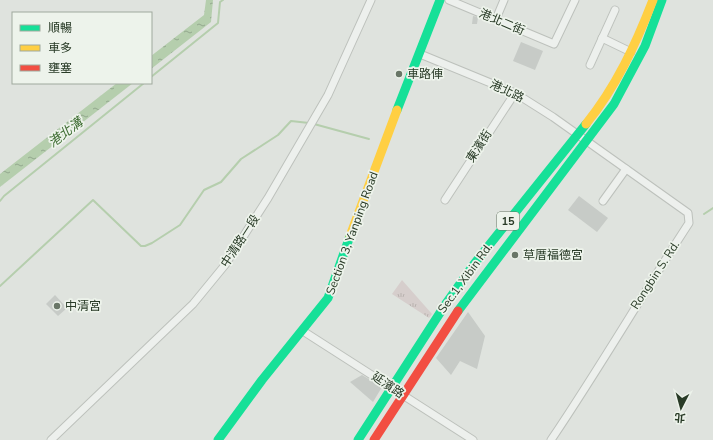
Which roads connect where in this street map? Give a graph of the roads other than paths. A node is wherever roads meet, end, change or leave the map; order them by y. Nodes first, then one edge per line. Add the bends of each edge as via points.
1 (370, 0) edge
2 (440, 0) edge
3 (449, 0) edge
4 (504, 0) edge
5 (575, 0) edge
6 (653, 0) edge
7 (662, 0) edge
8 (615, 10) dead end
9 (496, 20) junction
10 (602, 38) junction
11 (631, 52) junction
12 (420, 54) junction
13 (590, 65) dead end
14 (515, 93) junction
15 (578, 135) junction
16 (587, 141) junction
17 (626, 169) junction
18 (445, 200) dead end
19 (603, 201) dead end
20 (303, 331) junction
21 (392, 387) junction
22 (403, 395) junction
23 (51, 440) edge
24 (218, 440) edge
25 (358, 440) edge
26 (374, 440) edge
27 (473, 440) edge
28 (551, 440) edge

1 - 23 street, 中清路一段 via 328,95 226,265 194,304
2 - 12 main road, Section 3, Yanping Road
3 - 9 street, 港北二街
4 - 9 street
5 - 9 street, 港北二街 via 554,44
6 - 11 main road, Sec.1, Xibin Rd. / 15
7 - 16 main road, Sec.1, Xibin Rd. / 15 via 635,68 614,104
8 - 10 street
10 - 11 street
10 - 13 street
11 - 15 main road, Sec.1, Xibin Rd. / 15 via 603,103
12 - 14 street, 港北路
12 - 20 main road, Section 3, Yanping Road via 379,156 328,298
14 - 15 street, 港北路
14 - 18 street, 東濱街
15 - 16 street, 港北路
15 - 21 main road, Sec.1, Xibin Rd. / 15 via 474,264
16 - 17 street, Rongbin S. Rd.
16 - 22 main road, Sec.1, Xibin Rd. / 15 via 464,302
17 - 19 street
17 - 28 street, Rongbin S. Rd. via 688,213 689,223
20 - 21 street, 延濱路
20 - 24 main road, Section 3, Yanping Road via 262,380
21 - 22 street, 延濱路
21 - 25 main road, Sec.1, Xibin Rd. / 15
22 - 26 main road, Sec.1, Xibin Rd. / 15
22 - 27 street, 延濱路

